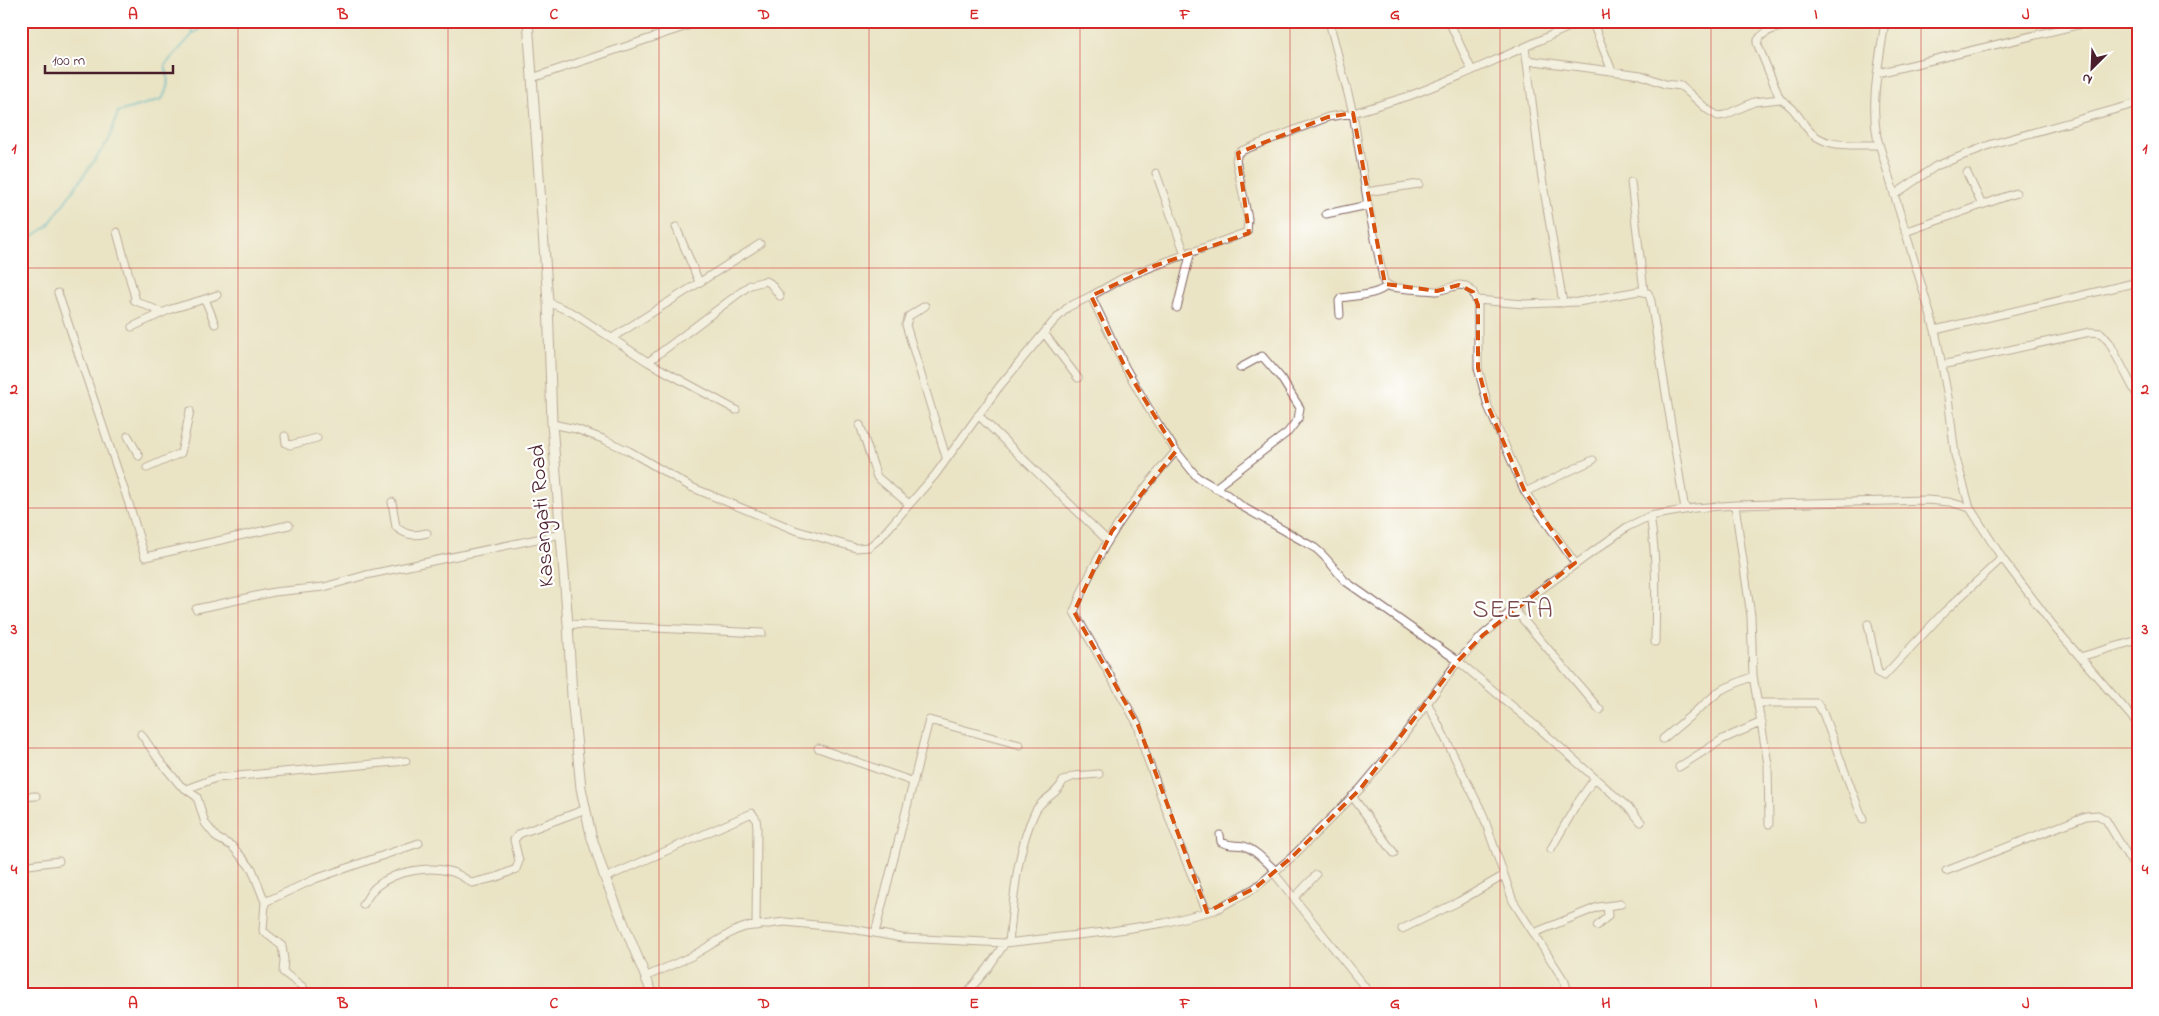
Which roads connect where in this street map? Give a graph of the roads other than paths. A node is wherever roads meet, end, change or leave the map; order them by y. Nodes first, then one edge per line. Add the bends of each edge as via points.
1 (528, 21) edge
2 (702, 21) edge
3 (1330, 21) edge
4 (1449, 21) edge
5 (1583, 21) edge
6 (1592, 21) edge
7 (1800, 21) edge
8 (1885, 21) edge
9 (2094, 21) edge
10 (1525, 47) junction
11 (1527, 60) junction
12 (1472, 71) junction
13 (1612, 71) junction
14 (1878, 73) junction
15 (532, 78) junction
16 (1780, 99) junction
17 (2138, 103) edge
18 (1353, 113) junction
19 (1879, 144) junction
20 (1967, 173) dead end
21 (1156, 174) dead end
22 (1631, 182) dead end
23 (1419, 184) dead end
24 (1366, 192) junction
25 (2016, 193) dead end
26 (1894, 195) junction
27 (1368, 205) junction
28 (1982, 205) junction
29 (1326, 214) dead end
30 (676, 227) dead end
31 (117, 232) dead end
32 (1905, 232) junction
33 (760, 244) dead end
34 (1188, 253) junction
35 (699, 282) junction
36 (2138, 282) edge
37 (1388, 285) junction
38 (1644, 291) junction
39 (58, 293) dead end
40 (217, 295) dead end
41 (780, 296) dead end
42 (1091, 296) junction
43 (205, 299) junction
44 (1477, 300) junction
45 (548, 302) junction
46 (1564, 303) junction
47 (925, 306) dead end
48 (1177, 308) dead end
49 (163, 313) junction
50 (1340, 315) dead end
51 (215, 324) dead end
52 (132, 327) dead end
53 (1935, 330) junction
54 (1044, 333) junction
55 (612, 338) junction
56 (648, 362) junction
57 (1942, 365) junction
58 (1240, 368) dead end
59 (1078, 378) dead end
60 (2138, 397) edge
61 (736, 410) dead end
62 (190, 411) dead end
63 (978, 415) junction
64 (552, 424) junction
65 (860, 425) dead end
66 (128, 436) dead end
67 (284, 436) dead end
68 (318, 438) dead end
69 (1176, 451) junction
70 (139, 456) dead end
71 (946, 457) junction
72 (1593, 460) dead end
73 (147, 468) dead end
74 (1216, 488) junction
75 (1525, 492) junction
76 (392, 502) dead end
77 (909, 504) junction
78 (1735, 505) junction
79 (1970, 508) junction
80 (1685, 510) junction
81 (1650, 516) junction
82 (289, 525) dead end
83 (427, 533) dead end
84 (561, 534) junction
85 (1107, 540) junction
86 (2002, 558) junction
87 (1576, 563) junction
88 (196, 609) dead end
89 (1514, 609) junction
90 (568, 624) junction
91 (1868, 624) dead end
92 (762, 633) dead end
93 (2138, 640) edge
94 (1655, 642) dead end
95 (2080, 657) junction
96 (1458, 661) junction
97 (1753, 676) junction
98 (1758, 703) junction
99 (1428, 704) junction
100 (1600, 710) dead end
101 (1762, 722) junction
102 (2138, 724) edge
103 (141, 734) dead end
104 (1663, 739) dead end
105 (1020, 744) dead end
106 (818, 748) dead end
107 (406, 761) dead end
108 (1679, 767) dead end
109 (1099, 774) dead end
110 (1595, 778) junction
111 (914, 782) junction
112 (186, 789) junction
113 (36, 796) dead end
114 (1352, 796) junction
115 (21, 797) edge
116 (586, 809) junction
117 (1863, 820) dead end
118 (1641, 822) dead end
119 (1769, 824) dead end
120 (1220, 835) dead end
121 (419, 843) dead end
122 (1551, 849) dead end
123 (1394, 853) dead end
124 (59, 861) dead end
125 (21, 866) edge
126 (1946, 871) dead end
127 (1275, 872) junction
128 (2138, 873) edge
129 (1316, 875) dead end
130 (1503, 876) junction
131 (605, 878) junction
132 (1294, 898) junction
133 (265, 902) junction
134 (1621, 904) dead end
135 (363, 905) dead end
136 (1607, 906) junction
137 (1207, 912) junction
138 (756, 926) junction
139 (1597, 926) dead end
140 (1402, 929) dead end
141 (875, 933) junction
142 (1534, 933) junction
143 (1007, 942) junction
144 (645, 977) junction
145 (307, 995) edge
146 (653, 995) edge
147 (965, 995) edge
148 (1371, 995) edge
149 (1569, 995) edge

1 - 15 street, Kasangati Road
2 - 15 street
3 - 18 street
4 - 12 street
5 - 10 street
6 - 13 street
7 - 16 street via 1762,35 1757,40
8 - 14 street
9 - 14 street
10 - 11 street
10 - 12 street
11 - 13 street
11 - 46 street via 1541,172
12 - 18 street via 1409,96
13 - 16 street via 1681,86 1718,116 1754,102
14 - 19 street via 1874,122
15 - 45 street, Kasangati Road
16 - 19 street via 1795,109 1813,136 1821,140 1830,144
17 - 26 street via 1992,144 1936,166
18 - 24 street
18 - 34 street via 1328,118 1241,151 1236,160 1248,230 1243,235
19 - 26 street
20 - 28 street
21 - 34 street
22 - 38 street
23 - 24 street
24 - 27 street
25 - 28 street
26 - 32 street
27 - 29 street
27 - 37 street via 1384,282
28 - 32 street
30 - 35 street
31 - 49 street via 134,300
32 - 53 street
33 - 35 street
34 - 42 street via 1121,279
34 - 48 street
35 - 55 street
36 - 53 street
37 - 44 street via 1437,291 1466,286
37 - 50 street via 1375,293 1342,298 1339,301
38 - 46 street
38 - 80 street via 1651,301
39 - 82 street via 145,557
40 - 43 street
41 - 56 street via 765,281 750,285
42 - 54 street via 1068,307
42 - 69 street via 1125,367
43 - 49 street
43 - 51 street
44 - 46 street
44 - 75 street via 1478,368 1488,406
45 - 55 street via 574,313
45 - 64 street, Kasangati Road
47 - 71 street via 909,316 906,325
49 - 52 street
53 - 57 street
54 - 59 street
54 - 63 street
55 - 56 street
56 - 61 street
57 - 60 street via 2090,332 2101,333
57 - 79 street via 1955,455
58 - 74 street via 1262,356 1300,408 1298,419 1288,432
62 - 73 street via 181,454
63 - 71 street
63 - 85 street
64 - 77 street via 603,439 727,503 795,530 856,548 869,547 880,538
64 - 84 street, Kasangati Road
65 - 77 street via 877,477
66 - 70 street
67 - 68 street via 290,445
69 - 74 street via 1197,477
69 - 85 street via 1122,516
71 - 77 street
72 - 75 street
74 - 96 street via 1315,548 1345,581
75 - 87 street
76 - 83 street via 396,527 413,536
78 - 79 street via 1928,500
78 - 80 street
78 - 97 street via 1751,616
79 - 86 street
80 - 81 street
81 - 87 street via 1627,527
81 - 94 street via 1657,579
84 - 88 street via 366,575 324,587 274,592
84 - 90 street, Kasangati Road
85 - 137 street via 1074,612 1138,724 1178,842
86 - 91 street via 1944,612 1884,676 1875,666
86 - 95 street
87 - 89 street
89 - 96 street
89 - 100 street
90 - 92 street
90 - 116 street, Kasangati Road via 581,788
93 - 95 street
95 - 102 street
96 - 99 street
96 - 110 street
97 - 98 street
97 - 104 street via 1721,690
98 - 101 street
98 - 117 street via 1818,703
99 - 114 street
99 - 130 street via 1482,812
101 - 108 street via 1723,739
101 - 119 street via 1768,764
103 - 112 street via 159,760
105 - 111 street via 929,720
106 - 111 street
107 - 112 street via 216,778
109 - 143 street via 1074,776 1063,781 1035,811 1020,858
110 - 118 street
110 - 122 street
111 - 141 street
112 - 133 street via 197,797 209,828 232,846 252,869
113 - 115 street
114 - 123 street
114 - 127 street
116 - 131 street, Kasangati Road
116 - 135 street via 519,834 514,840 519,861 516,869 472,883 453,872 434,868 401,874 375,886
120 - 127 street via 1221,842 1229,847 1244,846
121 - 133 street via 315,879
124 - 125 street
126 - 128 street via 2086,816 2098,815 2106,820
127 - 132 street
127 - 137 street via 1255,888
129 - 132 street
130 - 140 street
130 - 142 street via 1513,901
131 - 138 street via 752,813 757,827
131 - 144 street, Kasangati Road
132 - 148 street
133 - 145 street via 263,931 282,946 283,972 303,987
134 - 136 street
136 - 139 street via 1608,916
136 - 142 street
137 - 143 street via 1164,923 1105,932
138 - 141 street via 785,922
138 - 144 street via 734,932
141 - 143 street via 902,938
142 - 149 street via 1565,982
143 - 147 street
144 - 146 street, Kasangati Road

